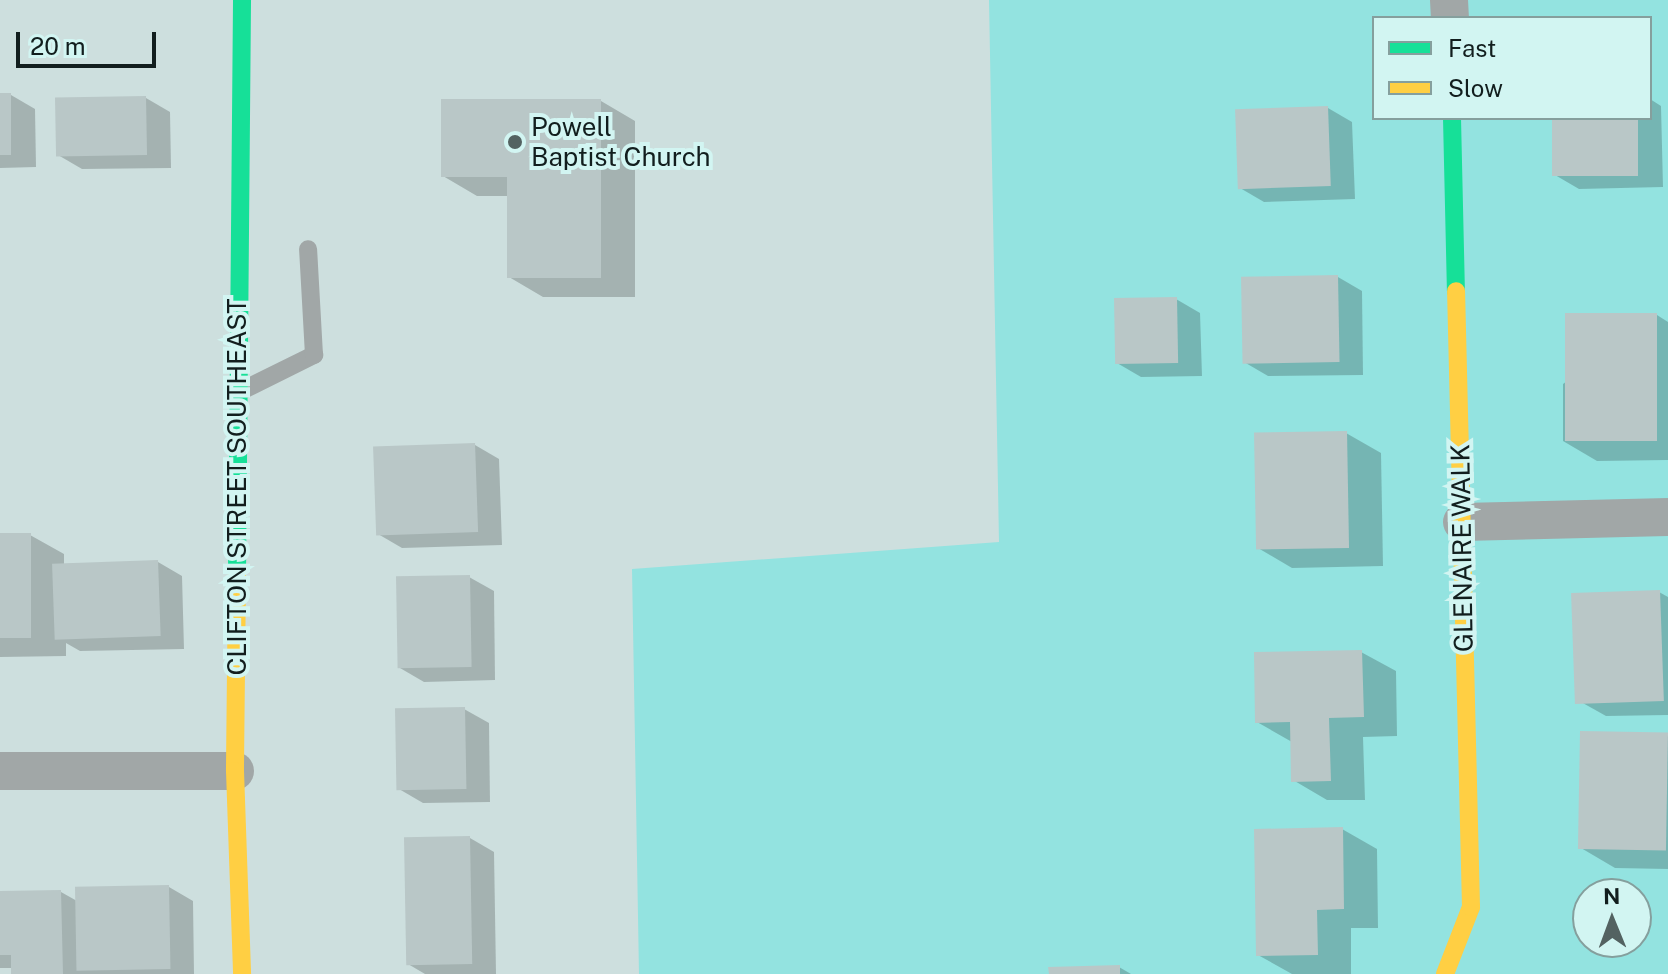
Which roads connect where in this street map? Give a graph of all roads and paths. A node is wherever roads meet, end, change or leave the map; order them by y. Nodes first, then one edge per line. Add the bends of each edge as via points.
1 (242, 0) edge
2 (1452, 120) edge
3 (308, 249) dead end
4 (238, 392) junction
5 (1668, 517) edge
6 (1462, 522) junction
7 (0, 771) edge
8 (235, 771) junction
9 (242, 974) edge
10 (1445, 974) edge

1 - 4 street, CLIFTON STREET SOUTHEAST
2 - 6 street, GLENAIRE WALK
3 - 4 lane via 314,355
4 - 8 street, CLIFTON STREET SOUTHEAST
5 - 6 street
6 - 10 street, GLENAIRE WALK via 1471,907
7 - 8 street
8 - 9 street, CLIFTON STREET SOUTHEAST

